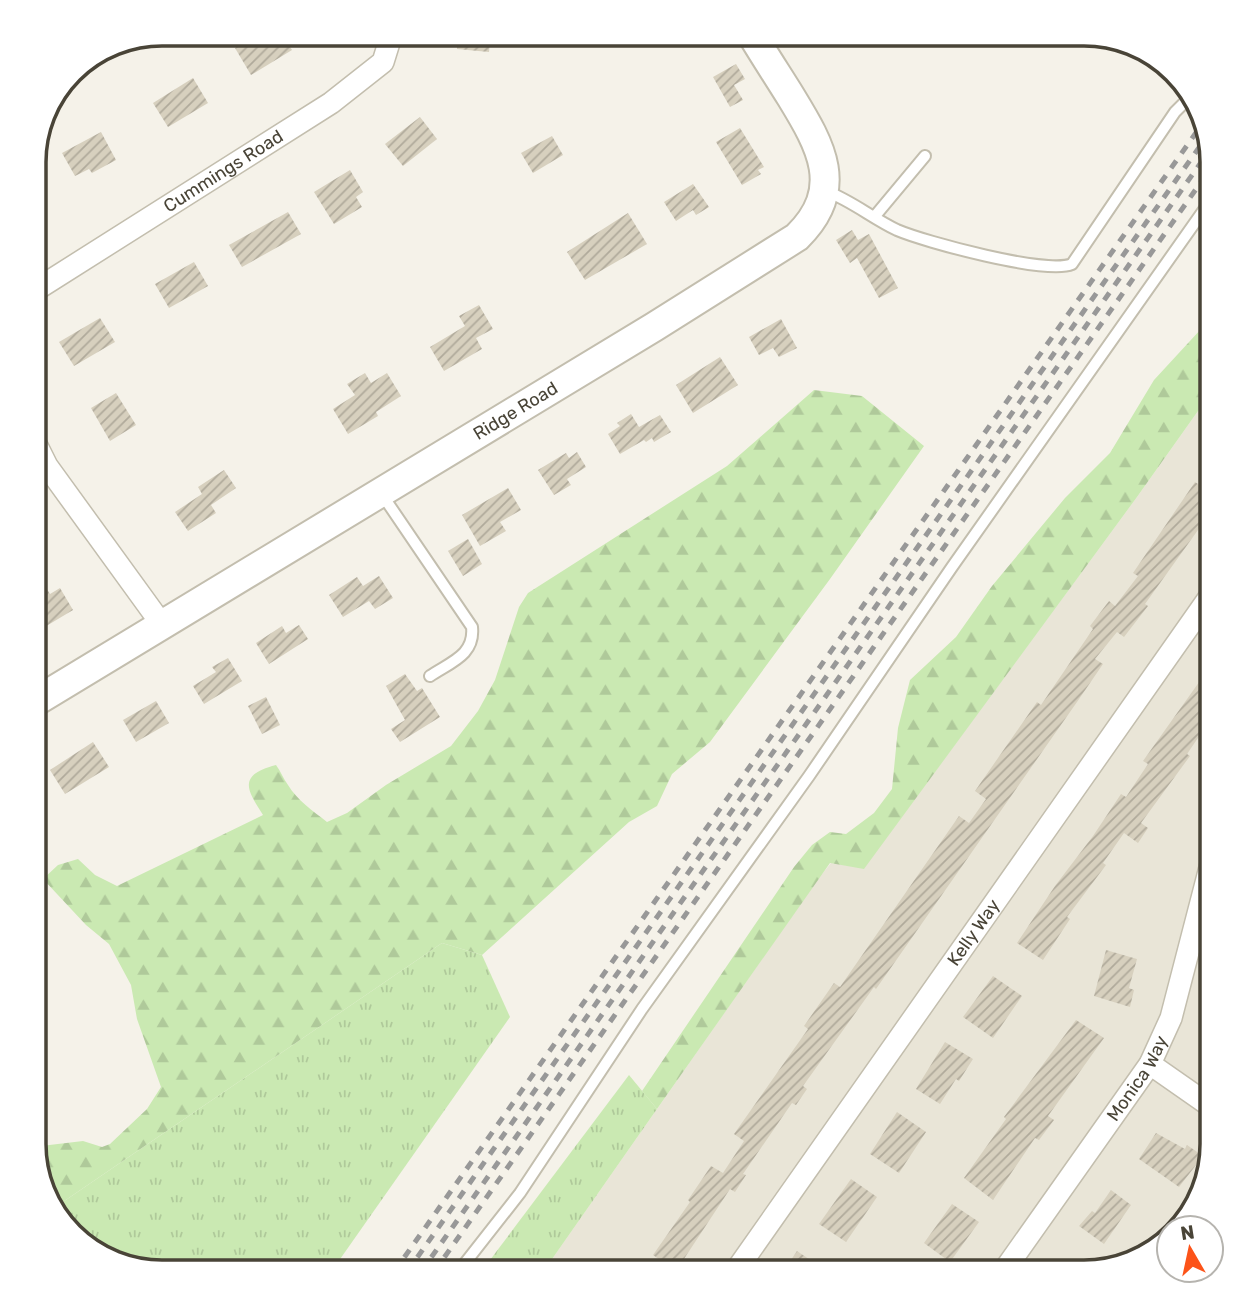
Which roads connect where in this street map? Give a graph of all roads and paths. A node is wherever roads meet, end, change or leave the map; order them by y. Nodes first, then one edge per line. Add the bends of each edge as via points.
1 (388, 46) edge
2 (759, 46) edge
3 (1185, 102) edge
4 (925, 156) dead end
5 (823, 190) junction
6 (1200, 215) edge
7 (875, 216) junction
8 (46, 283) edge
9 (46, 464) edge
10 (381, 493) junction
11 (1200, 610) edge
12 (163, 626) junction
13 (430, 676) dead end
14 (46, 695) edge
15 (1200, 899) edge
16 (1150, 1064) junction
17 (1200, 1099) edge
18 (467, 1260) edge
19 (743, 1260) edge
20 (1011, 1260) edge

1 - 8 street, Cummings Road via 383,62 331,103
2 - 5 street, Ridge Road via 816,137 824,170
3 - 7 lane via 1072,264 1064,267 929,241
4 - 7 lane
5 - 7 lane
5 - 10 street, Ridge Road via 808,225 783,248
6 - 18 lane via 642,1009 520,1192
9 - 12 street
10 - 12 street, Ridge Road
10 - 13 lane via 472,627 468,651
11 - 19 street, Kelly Way
12 - 14 street, Ridge Road
15 - 16 street, Monica Way via 1171,1018
16 - 17 street
16 - 20 street, Monica Way

